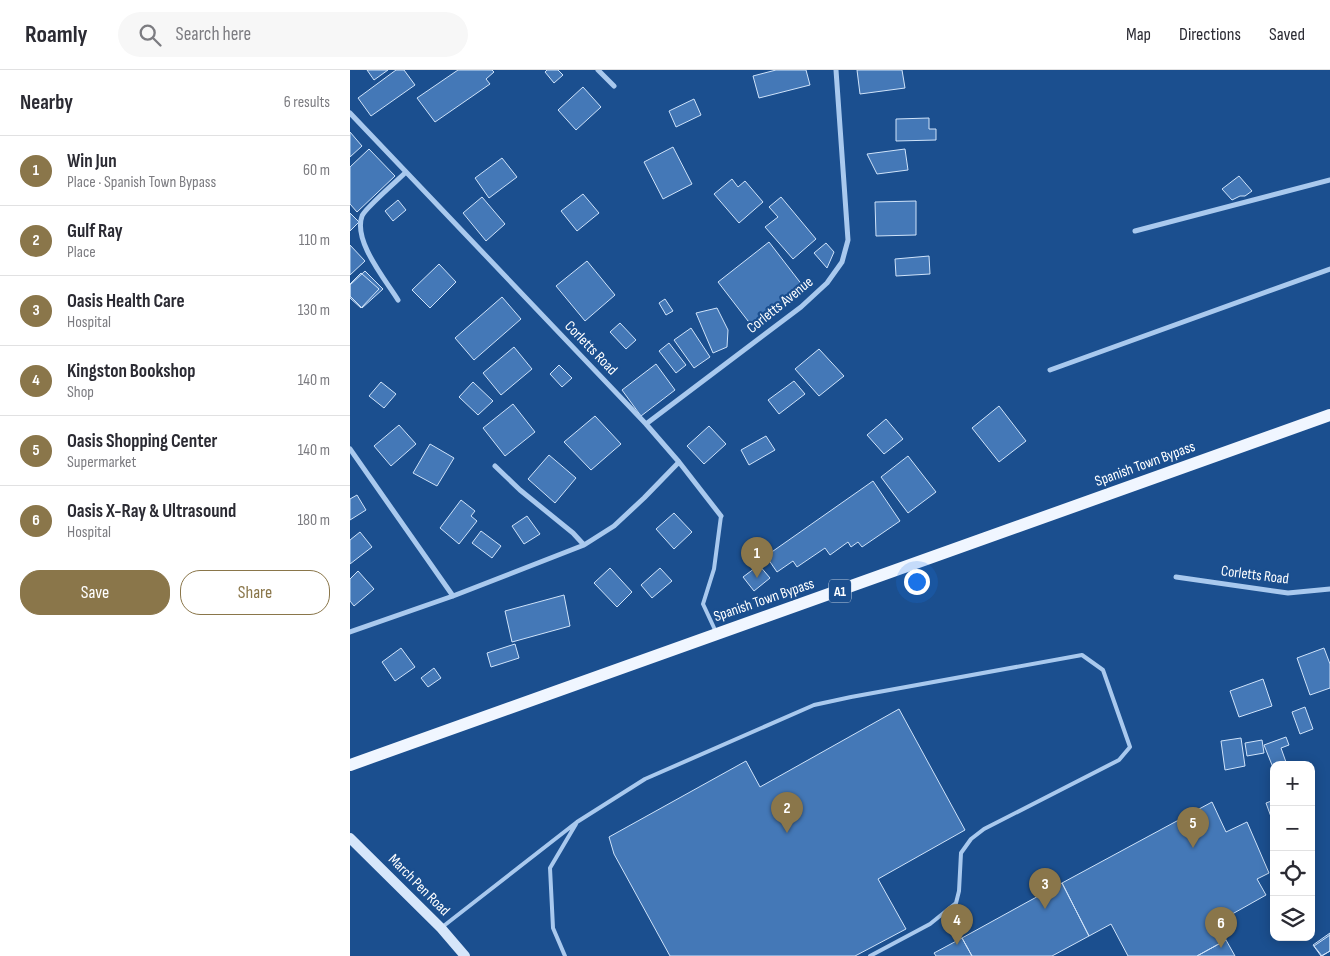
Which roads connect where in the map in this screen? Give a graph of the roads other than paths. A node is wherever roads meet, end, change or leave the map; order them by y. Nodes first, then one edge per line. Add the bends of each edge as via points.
1 (598, 70) edge
2 (836, 70) edge
3 (614, 86) dead end
4 (350, 113) edge
5 (406, 172) junction
6 (1330, 180) edge
7 (1135, 231) dead end
8 (1330, 269) edge
9 (398, 300) dead end
10 (1050, 370) dead end
11 (1330, 415) edge
12 (646, 424) junction
13 (350, 449) edge
14 (679, 462) junction
15 (495, 466) dead end
16 (721, 516) joint
17 (584, 545) junction
18 (1176, 577) dead end
19 (1330, 589) edge
20 (453, 596) junction
21 (350, 632) edge
22 (717, 634) junction
23 (350, 765) edge
24 (577, 822) junction
25 (350, 838) edge
26 (441, 928) junction
27 (465, 956) edge
28 (565, 956) edge
29 (870, 956) edge

1 - 3 street
2 - 12 street, Corletts Avenue via 848,240 842,262 827,283 801,306
4 - 5 street, Corletts Road
5 - 9 street via 362,214 360,226 365,249
5 - 12 street, Corletts Road
6 - 7 street
8 - 10 street
11 - 22 main road, Spanish Town Bypass / A1
12 - 14 street, Corletts Road
13 - 20 street
14 - 16 street, Corletts Road
14 - 17 street via 614,526
15 - 17 street
16 - 22 lane, Corletts Road via 714,568 703,604
17 - 20 street
18 - 19 street, Corletts Road via 1288,592
20 - 21 street
22 - 23 main road, Spanish Town Bypass / A1
24 - 26 lane
24 - 28 lane via 550,868 553,928
24 - 29 lane via 645,779 814,705 1082,654 1103,670 1130,746 1119,760 984,829 971,839 961,853 956,904 930,924
25 - 26 street, March Pen Road
26 - 27 street, March Pen Road

